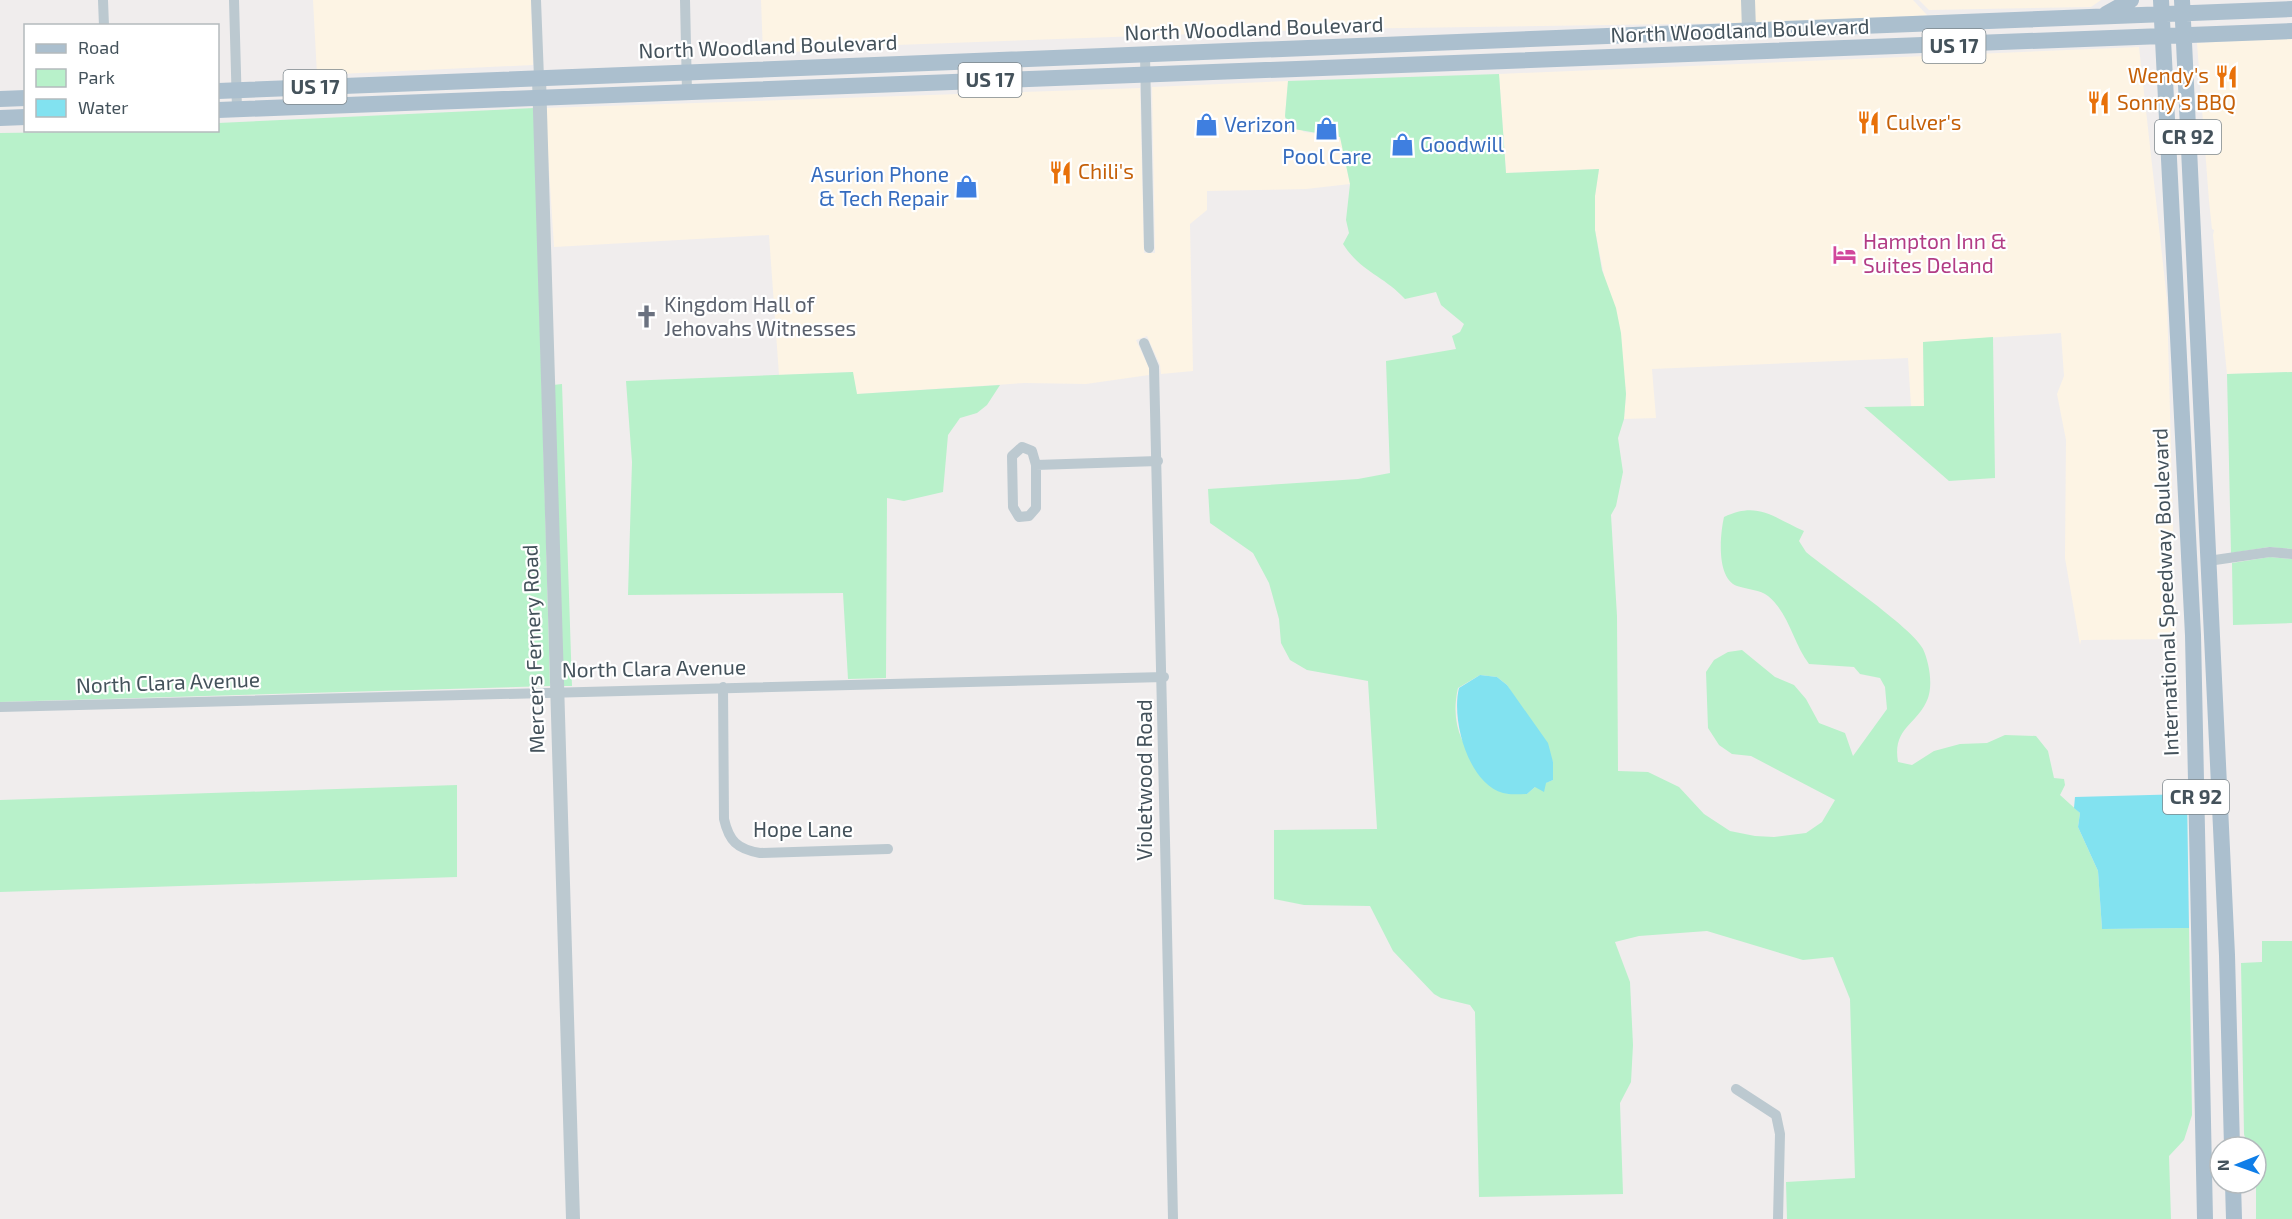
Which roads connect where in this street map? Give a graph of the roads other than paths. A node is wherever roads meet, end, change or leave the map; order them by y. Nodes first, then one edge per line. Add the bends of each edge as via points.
1 (103, 0) edge
2 (234, 0) edge
3 (536, 0) edge
4 (685, 0) edge
5 (1748, 0) edge
6 (2131, 0) edge
7 (2205, 0) edge
8 (2162, 7) edge
9 (2182, 7) edge
10 (2292, 9) edge
11 (2237, 11) junction
12 (2099, 17) junction
13 (104, 24) edge
14 (1904, 24) junction
15 (1777, 29) junction
16 (1749, 30) junction
17 (2292, 31) edge
18 (2183, 36) junction
19 (2162, 37) junction
20 (1480, 43) junction
21 (1448, 44) junction
22 (1860, 49) junction
23 (1745, 54) junction
24 (1145, 55) junction
25 (1648, 57) junction
26 (1453, 63) junction
27 (1407, 65) junction
28 (834, 67) junction
29 (686, 73) junction
30 (1146, 74) junction
31 (539, 78) junction
32 (387, 84) junction
33 (836, 86) junction
34 (219, 91) edge
35 (237, 91) junction
36 (687, 92) junction
37 (24, 98) edge
38 (539, 98) junction
39 (0, 99) edge
40 (387, 104) junction
41 (237, 109) junction
42 (219, 110) edge
43 (24, 117) edge
44 (0, 118) edge
45 (2187, 128) junction
46 (2167, 129) junction
47 (2193, 238) junction
48 (1149, 248) dead end
49 (2173, 248) junction
50 (1144, 343) dead end
51 (2178, 343) junction
52 (2198, 348) junction
53 (1158, 461) junction
54 (1036, 465) junction
55 (2185, 483) junction
56 (2204, 483) junction
57 (2292, 554) edge
58 (2208, 561) junction
59 (2193, 635) junction
60 (2212, 637) junction
61 (1164, 677) junction
62 (723, 687) junction
63 (556, 691) junction
64 (0, 707) edge
65 (888, 849) dead end
66 (1737, 1089) dead end
67 (2232, 1135) edge
68 (2233, 1195) edge
69 (573, 1219) edge
70 (1173, 1219) edge
71 (1778, 1219) edge
72 (2205, 1219) edge
73 (2234, 1219) edge

1 - 13 street
2 - 35 street
3 - 31 street
4 - 29 street
5 - 16 street
6 - 12 main road
7 - 11 main road
8 - 9 main road, North Woodland Boulevard / US 17
8 - 12 main road, North Woodland Boulevard / US 17
8 - 19 main road, International Speedway Boulevard
9 - 11 main road, North Woodland Boulevard / US 17
9 - 18 main road, International Speedway Boulevard / CR 92
10 - 11 main road, North Woodland Boulevard / US 17
12 - 14 main road, North Woodland Boulevard / US 17
14 - 15 main road, North Woodland Boulevard / US 17
14 - 22 main road via 1889,38
15 - 16 main road, North Woodland Boulevard / US 17
15 - 23 main road via 1760,37
16 - 20 main road, North Woodland Boulevard / US 17
16 - 25 main road via 1733,44 1691,46
17 - 18 main road, North Woodland Boulevard / US 17
18 - 19 main road, North Woodland Boulevard / US 17
18 - 45 main road, International Speedway Boulevard / CR 92
19 - 22 main road, North Woodland Boulevard / US 17
19 - 46 main road, International Speedway Boulevard / CR 92
20 - 21 main road, North Woodland Boulevard / US 17
20 - 26 main road via 1461,51
21 - 24 main road, North Woodland Boulevard / US 17
21 - 27 main road via 1434,57
22 - 23 main road, North Woodland Boulevard / US 17
23 - 25 main road, North Woodland Boulevard / US 17
24 - 28 main road, North Woodland Boulevard / US 17
24 - 30 street
25 - 26 main road, North Woodland Boulevard / US 17
26 - 27 main road, North Woodland Boulevard / US 17
27 - 30 main road, North Woodland Boulevard / US 17
28 - 29 main road, North Woodland Boulevard / US 17
28 - 33 street
29 - 31 main road, North Woodland Boulevard / US 17
29 - 36 street
30 - 33 main road, North Woodland Boulevard / US 17
30 - 48 street
31 - 32 main road, North Woodland Boulevard / US 17
31 - 38 street, Mercers Fernery Road
32 - 35 main road, North Woodland Boulevard / US 17
32 - 40 street
33 - 36 main road, North Woodland Boulevard / US 17
34 - 35 main road, North Woodland Boulevard / US 17
35 - 41 street
36 - 38 main road, North Woodland Boulevard / US 17
37 - 39 main road
38 - 40 main road, North Woodland Boulevard / US 17
38 - 63 street, Mercers Fernery Road
40 - 41 main road, North Woodland Boulevard / US 17
41 - 42 main road, North Woodland Boulevard / US 17
43 - 44 main road
45 - 46 main road
45 - 47 main road, International Speedway Boulevard / CR 92
46 - 49 main road, International Speedway Boulevard / CR 92
47 - 49 main road
47 - 52 main road, International Speedway Boulevard / CR 92
49 - 51 main road, International Speedway Boulevard / CR 92
50 - 53 street, Violetwood Road via 1154,367
51 - 52 main road
51 - 55 main road, International Speedway Boulevard / CR 92
52 - 56 main road, International Speedway Boulevard / CR 92
53 - 54 street
53 - 61 street, Violetwood Road
54 - 54 street via 1036,508 1029,516 1019,517 1013,507 1012,456 1022,447 1032,451
55 - 56 main road
55 - 59 main road, International Speedway Boulevard / CR 92
56 - 58 main road, International Speedway Boulevard / CR 92
57 - 58 street via 2270,552
58 - 60 main road, International Speedway Boulevard / CR 92
59 - 60 main road
59 - 72 main road, International Speedway Boulevard / CR 92
60 - 67 main road, International Speedway Boulevard / CR 92
61 - 62 street, North Clara Avenue
61 - 70 street, Violetwood Road
62 - 63 street, North Clara Avenue
62 - 65 street, Hope Lane via 724,819 735,845 760,853
63 - 64 street, North Clara Avenue
63 - 69 street, Mercers Fernery Road
66 - 71 street via 1776,1115 1780,1134
68 - 73 main road

